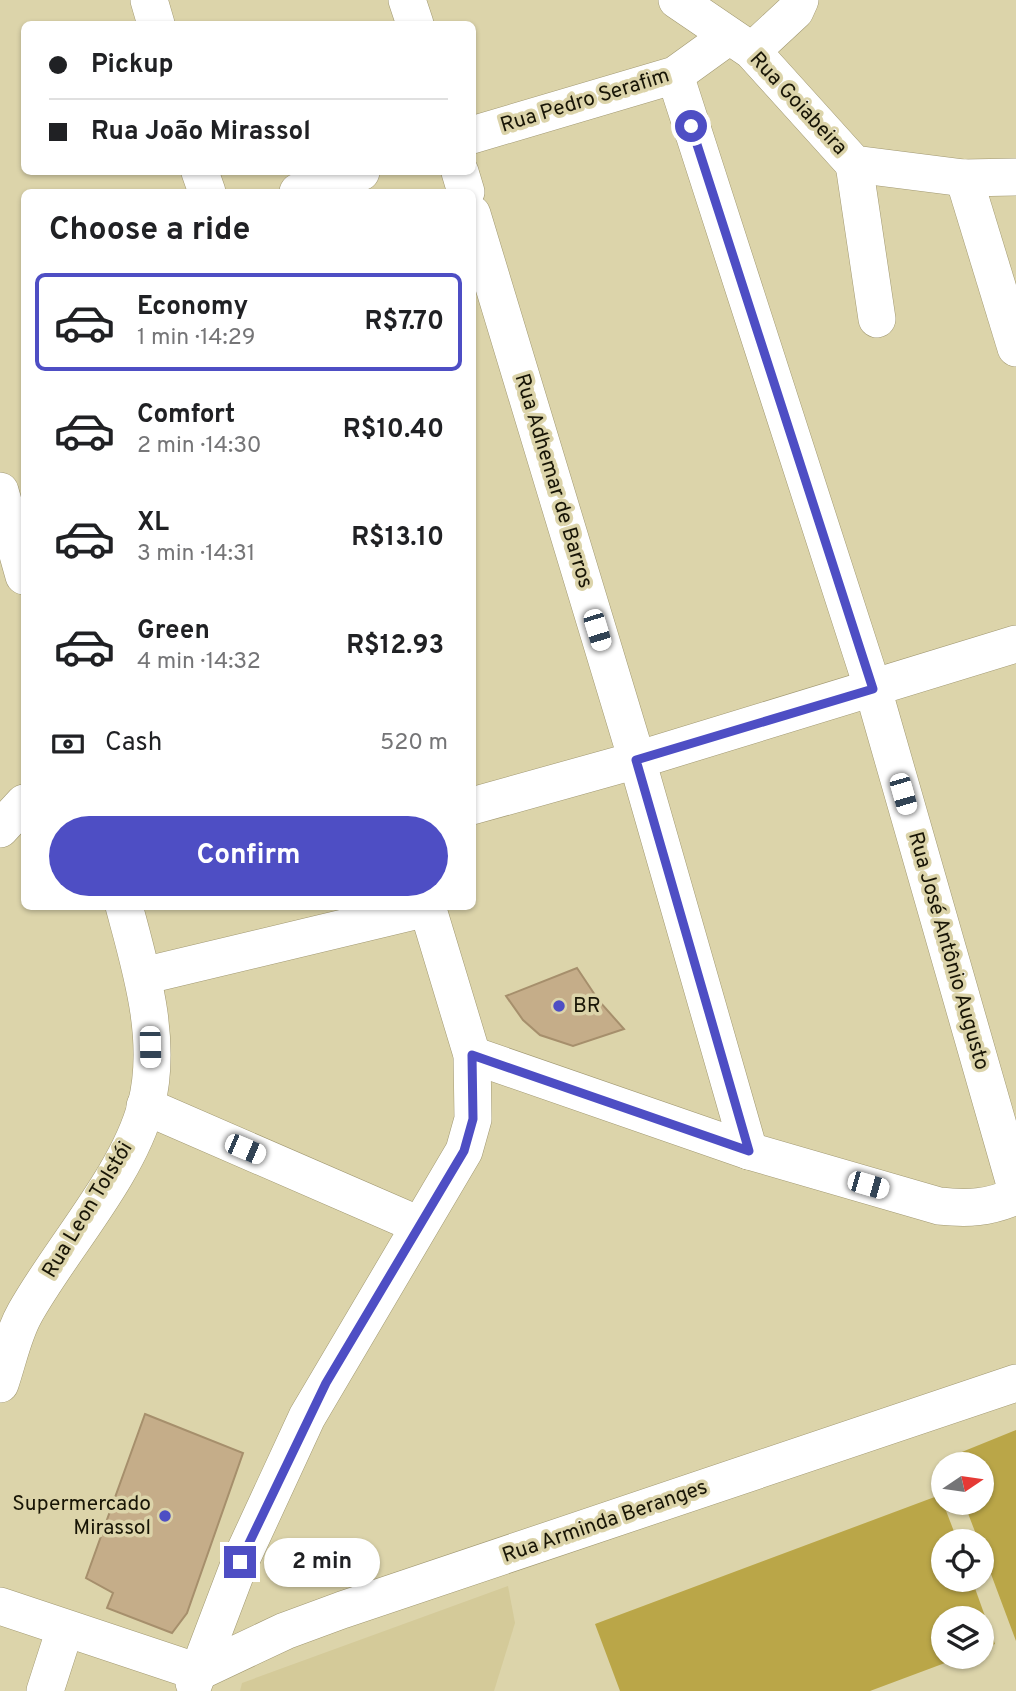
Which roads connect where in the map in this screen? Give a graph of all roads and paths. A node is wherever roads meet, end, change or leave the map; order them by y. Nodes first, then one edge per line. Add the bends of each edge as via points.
1 (149, 0) edge
2 (407, 0) edge
3 (677, 0) edge
4 (800, 0) edge
5 (155, 21) edge
6 (414, 21) edge
7 (740, 43) junction
8 (675, 75) junction
9 (476, 134) edge
10 (854, 164) junction
11 (352, 175) edge
12 (1016, 177) edge
13 (964, 178) junction
14 (307, 189) edge
15 (476, 227) edge
16 (877, 318) dead end
17 (1016, 348) edge
18 (0, 491) edge
19 (21, 565) edge
20 (1016, 644) edge
21 (873, 689) junction
22 (636, 760) junction
23 (476, 805) edge
24 (21, 806) edge
25 (0, 828) edge
26 (125, 910) edge
27 (415, 910) edge
28 (428, 910) edge
29 (143, 976) junction
30 (472, 1055) junction
31 (145, 1106) junction
32 (749, 1151) junction
33 (1016, 1188) edge
34 (1016, 1196) edge
35 (419, 1225) junction
36 (12, 1312) edge
37 (1016, 1383) edge
38 (0, 1384) edge
39 (0, 1606) edge
40 (65, 1629) junction
41 (195, 1681) edge
42 (45, 1691) edge

1 - 5 street
2 - 6 street
3 - 7 street, Rua Goiabeira
4 - 7 street, Rua Pedro Serafim via 795,10
7 - 8 street, Rua Pedro Serafim
7 - 10 street, Rua Goiabeira
8 - 9 street, Rua Pedro Serafim
8 - 21 street, Rua José Antônio Augusto
10 - 13 street, Rua Goiabeira
10 - 16 street
11 - 14 street
12 - 13 street, Rua Goiabeira
13 - 17 street
15 - 22 street, Rua Adhemar de Barros
18 - 19 street
20 - 21 street
21 - 22 street
21 - 33 street, Rua José Antônio Augusto
22 - 23 street
22 - 32 street, Rua Adhemar de Barros
24 - 25 street
26 - 29 street, Rua Leon Tolstói
27 - 29 street
28 - 30 street
29 - 31 street, Rua Leon Tolstói via 150,1059
30 - 32 street
30 - 35 street via 473,1119 464,1151
31 - 35 street
31 - 36 street, Rua Leon Tolstói via 127,1153
32 - 34 street via 939,1206 982,1208
35 - 41 street via 307,1417 240,1562
36 - 38 street, Rua Leon Tolstói
37 - 41 street, Rua Arminda Beranges via 342,1610 285,1631
39 - 40 street
40 - 41 street
40 - 42 street

